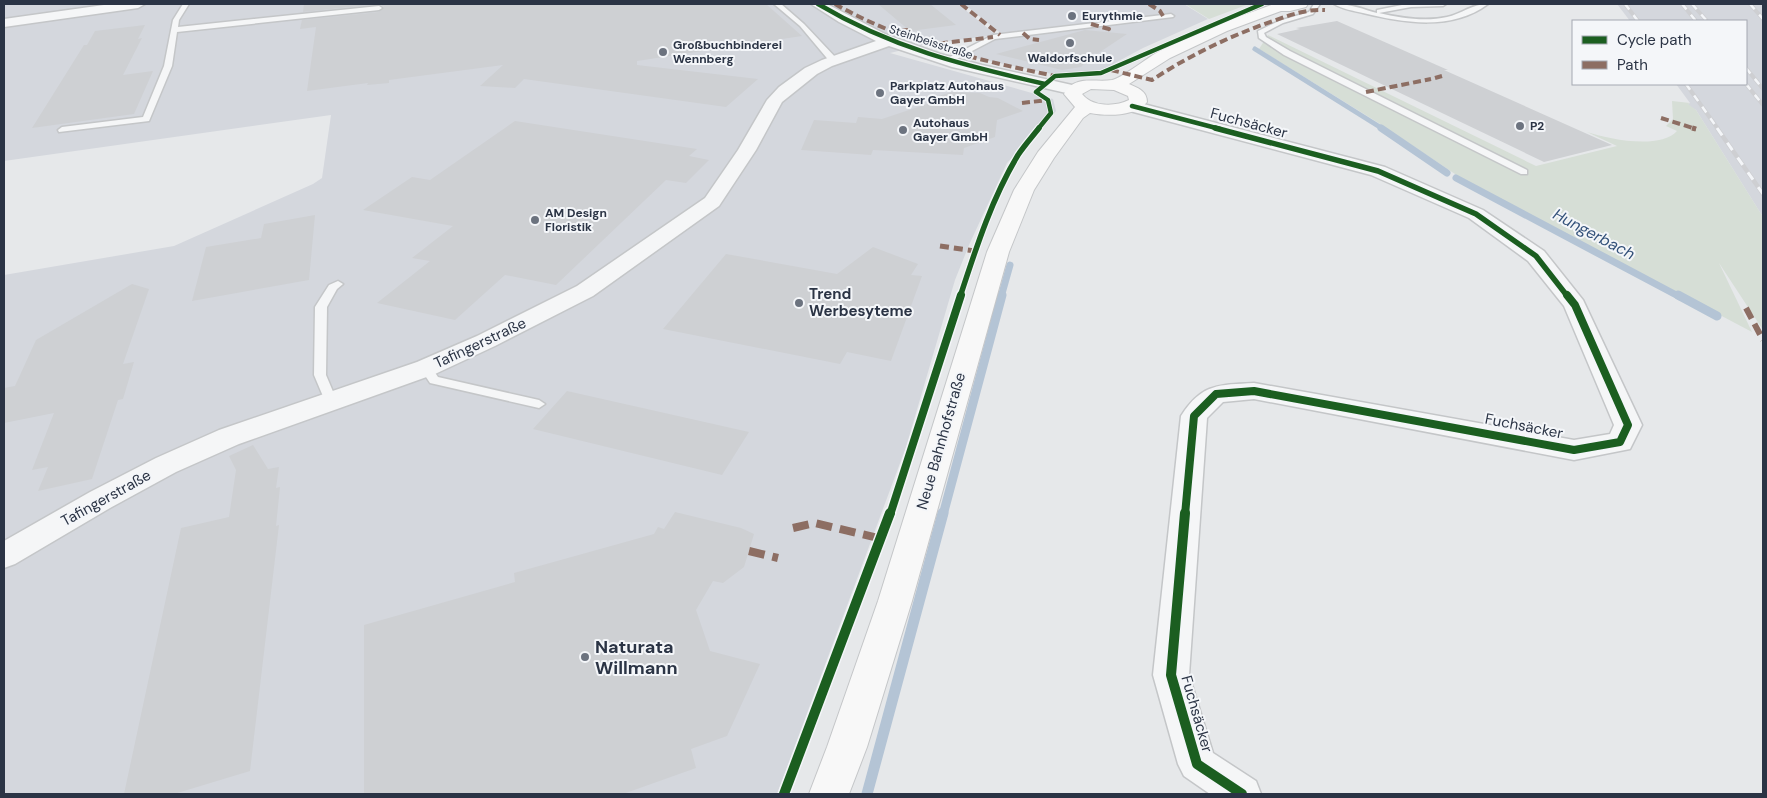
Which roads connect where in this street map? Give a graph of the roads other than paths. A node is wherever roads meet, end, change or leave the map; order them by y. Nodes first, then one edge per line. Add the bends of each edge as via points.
1 (138, 4) edge
2 (186, 4) edge
3 (777, 4) edge
4 (818, 4) edge
5 (1300, 4) edge
6 (1317, 4) edge
7 (1337, 4) edge
8 (1411, 4) edge
9 (1443, 4) edge
10 (1485, 4) edge
11 (1279, 6) edge
12 (379, 8) dead end
13 (1361, 11) junction
14 (1171, 16) dead end
15 (4, 23) edge
16 (174, 30) junction
17 (890, 41) junction
18 (834, 60) junction
19 (948, 60) junction
20 (1116, 85) junction
21 (1081, 98) junction
22 (1132, 106) junction
23 (62, 130) dead end
24 (1524, 172) dead end
25 (338, 284) dead end
26 (426, 368) junction
27 (331, 401) junction
28 (539, 404) dead end
29 (4, 556) edge
30 (829, 794) edge
31 (1242, 794) edge

1 - 15 street
2 - 16 lane
3 - 18 lane via 802,25
4 - 17 street, Steinbeisstraße
5 - 11 main road
6 - 24 lane via 1311,13 1260,32 1263,38
7 - 13 lane
8 - 9 lane
8 - 13 lane
10 - 13 lane via 1440,20
11 - 20 main road via 1164,55
12 - 16 lane
14 - 19 lane via 992,36
16 - 23 lane via 168,66 146,118
17 - 18 street, Tafingerstraße
17 - 19 street, Steinbeisstraße
18 - 26 street, Tafingerstraße via 811,71 775,100 712,202 585,291
19 - 21 street, Steinbeisstraße
20 - 21 main road via 1091,84
20 - 22 main road via 1138,97 1138,102
21 - 22 main road via 1111,110
21 - 30 main road, Neue Bahnhofstraße via 1077,114 1024,190 998,252 895,602
22 - 31 street, Fuchsäcker via 1378,170 1476,214 1536,256 1575,304 1628,425 1620,442 1574,450 1254,391 1216,394 1194,416 1171,675 1197,764
25 - 27 lane via 321,307 320,375
26 - 27 street, Tafingerstraße
26 - 28 lane via 434,380
27 - 29 street, Tafingerstraße via 229,437 166,465

